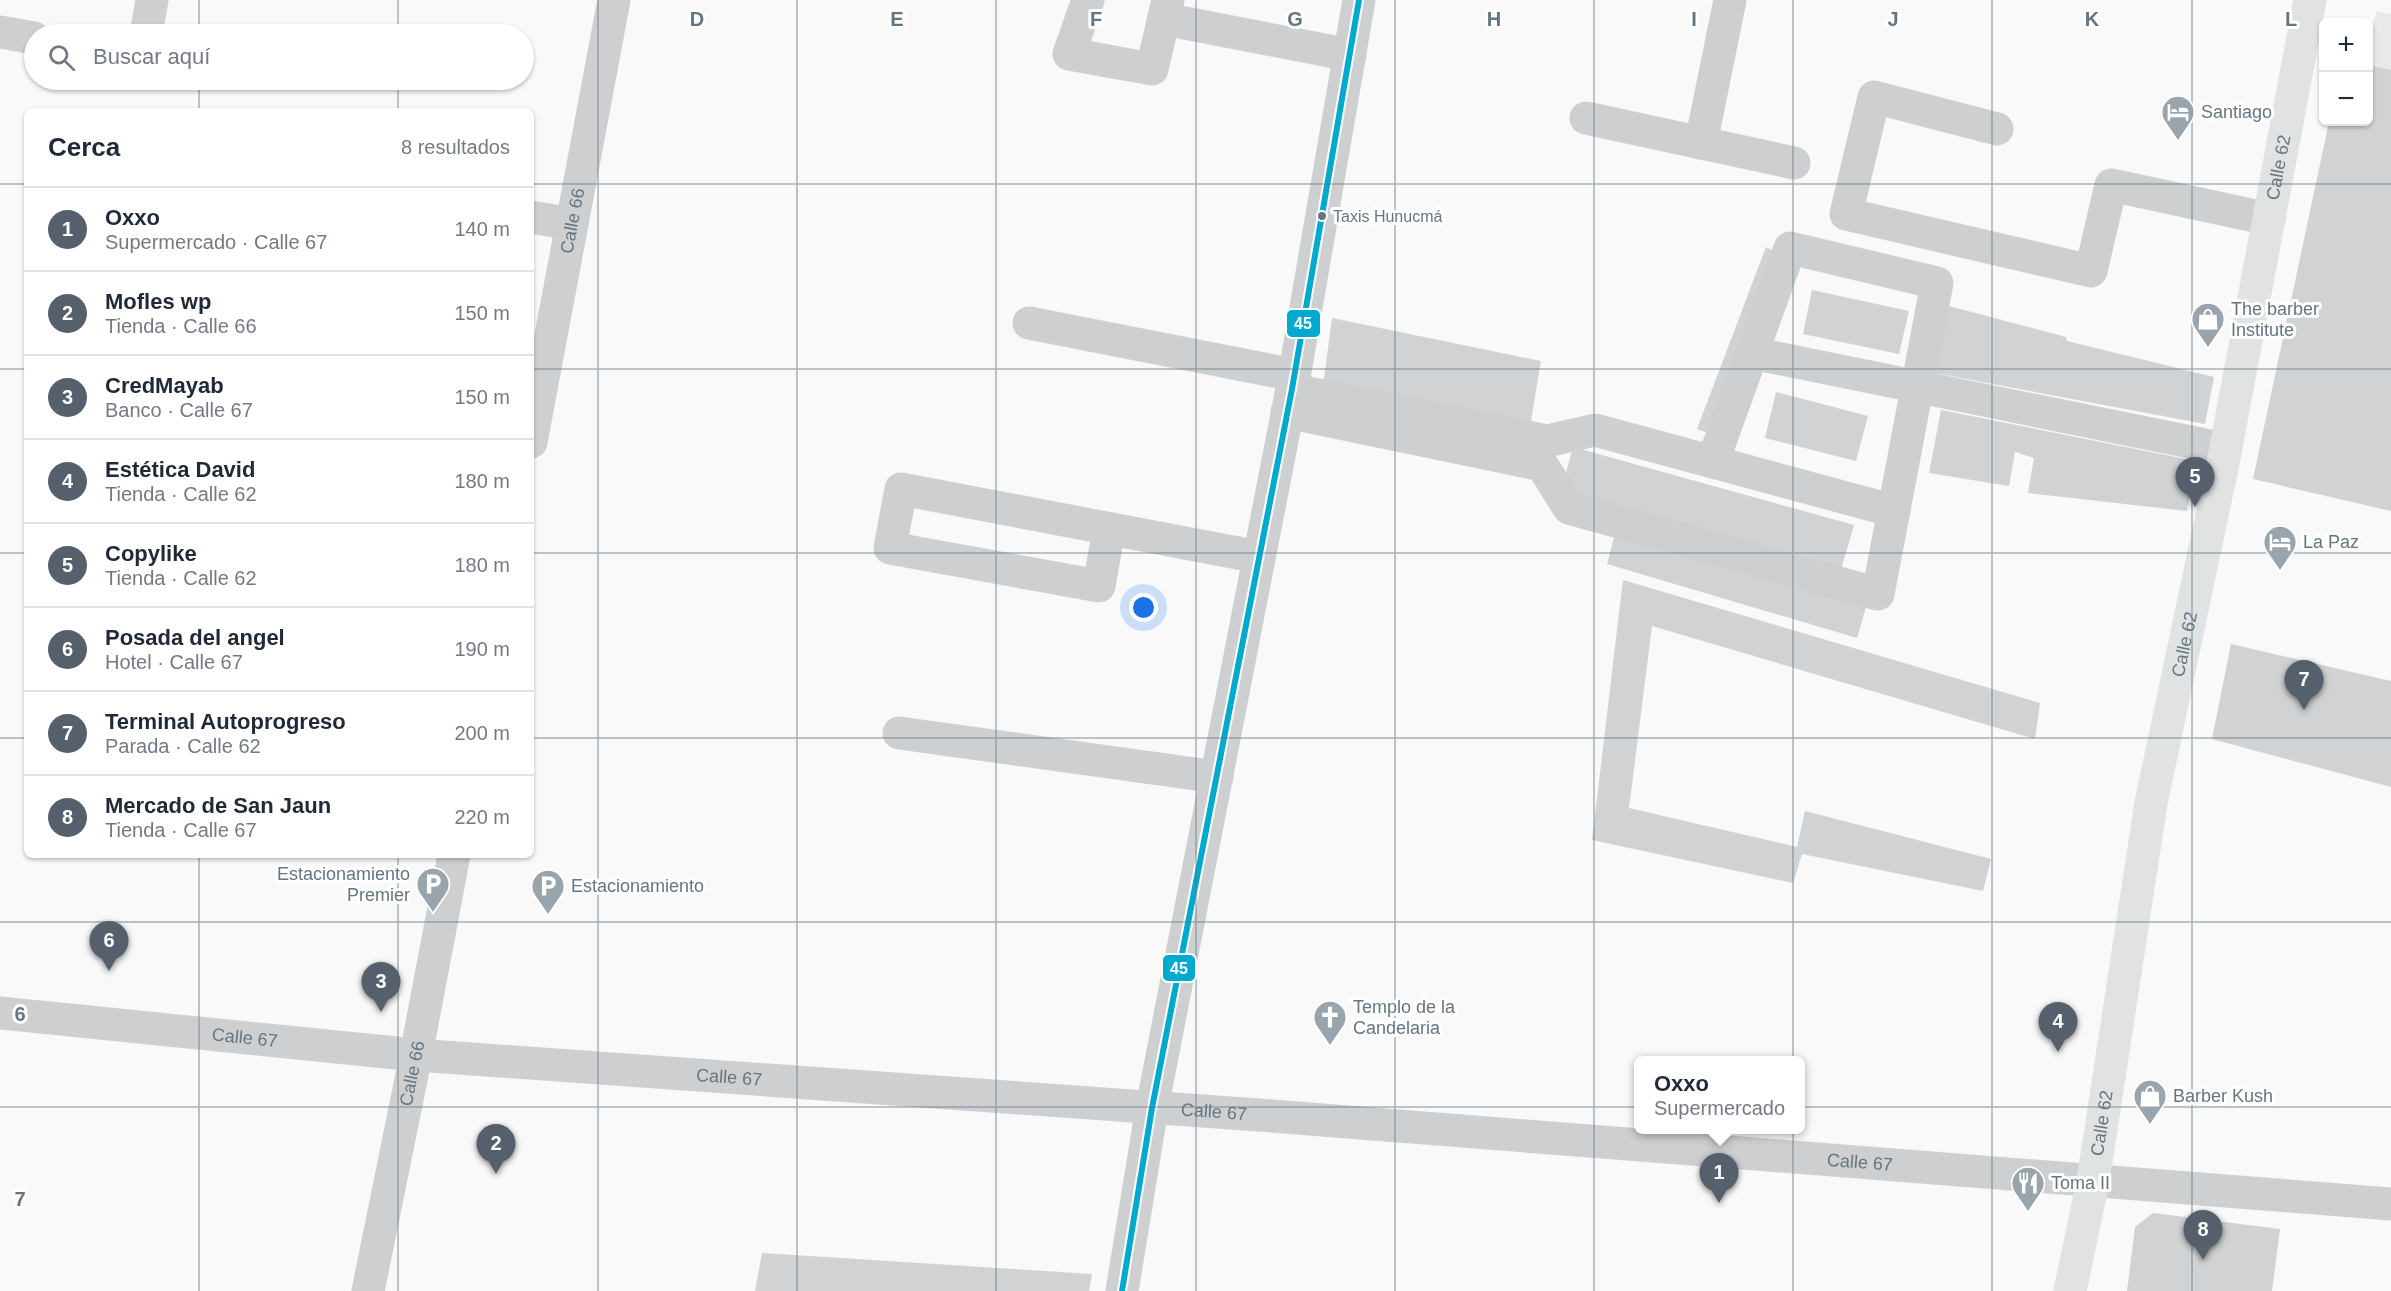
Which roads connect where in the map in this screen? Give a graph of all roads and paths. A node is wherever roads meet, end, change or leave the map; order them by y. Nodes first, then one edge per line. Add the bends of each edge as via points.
1 (152, 0) edge
2 (614, 0) edge
3 (1088, 0) edge
4 (1359, 0) edge
5 (1730, 0) edge
6 (2310, 0) edge
7 (1166, 10) edge
8 (148, 24) edge
9 (0, 32) edge
10 (24, 36) edge
11 (1350, 55) junction
12 (1586, 118) dead end
13 (1997, 129) dead end
14 (1701, 143) junction
15 (1794, 163) dead end
16 (534, 218) edge
17 (2269, 219) junction
18 (572, 225) junction
19 (1029, 324) dead end
20 (1752, 353) junction
21 (1918, 387) junction
22 (1291, 392) junction
23 (534, 426) edge
24 (2225, 449) junction
25 (1545, 453) junction
26 (1713, 461) junction
27 (1894, 511) junction
28 (1109, 528) junction
29 (1259, 557) junction
30 (899, 733) dead end
31 (1217, 777) junction
32 (453, 858) edge
33 (0, 1013) edge
34 (416, 1055) junction
35 (1152, 1108) junction
36 (2092, 1181) junction
37 (2391, 1204) edge
38 (368, 1291) edge
39 (1122, 1291) edge
40 (2070, 1291) edge

1 - 8 street
2 - 18 street, Calle 66
3 - 7 street via 1069,54 1152,69
4 - 11 street
5 - 14 street
6 - 17 main road, Calle 62
7 - 11 street
9 - 10 street
11 - 22 street
12 - 14 street
13 - 17 street via 1874,97 1846,214 2091,271 2111,185
14 - 15 street
16 - 18 street
17 - 24 main road, Calle 62
18 - 23 street, Calle 66
19 - 22 street
20 - 21 street
20 - 21 street via 1790,248 1937,283
20 - 26 street
21 - 24 street
21 - 27 street
22 - 25 street
22 - 29 street
24 - 36 main road, Calle 62 via 2151,802
25 - 26 street via 1594,429
25 - 27 street via 1569,508 1878,594
26 - 27 street
28 - 28 street via 901,489 890,548 1099,586
28 - 29 street
29 - 31 street
30 - 31 street
31 - 35 street
32 - 34 street, Calle 66
33 - 34 street, Calle 67
34 - 35 street, Calle 67
34 - 38 street, Calle 66
35 - 36 street, Calle 67
35 - 39 street
36 - 37 street, Calle 67
36 - 40 main road, Calle 62

